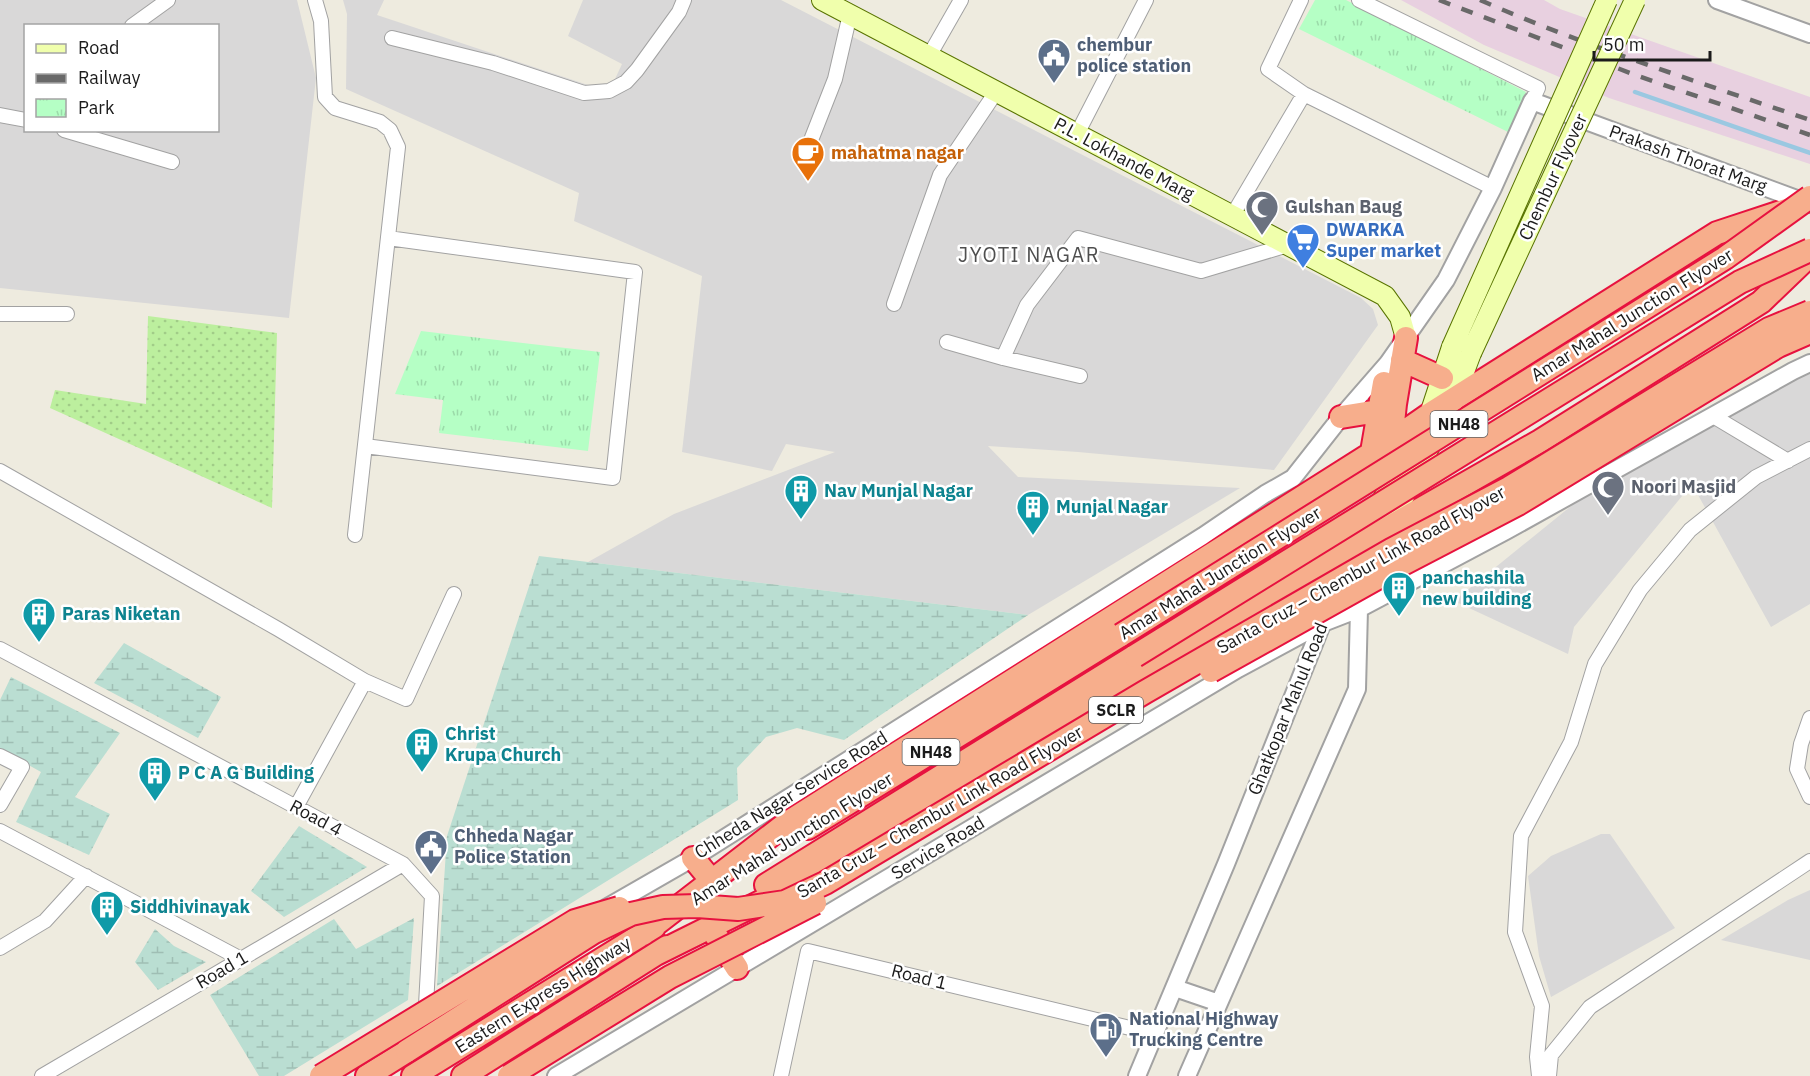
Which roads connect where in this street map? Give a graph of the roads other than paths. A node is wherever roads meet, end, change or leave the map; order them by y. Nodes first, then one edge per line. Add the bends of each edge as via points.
1 (168, 0) edge
2 (315, 0) edge
3 (684, 0) edge
4 (822, 0) edge
5 (961, 0) edge
6 (1146, 0) edge
7 (1301, 0) edge
8 (1359, 0) edge
9 (1607, 0) edge
10 (1635, 0) edge
11 (1717, 0) edge
12 (850, 14) junction
13 (135, 24) edge
14 (1810, 34) edge
15 (392, 39) dead end
16 (929, 56) junction
17 (996, 92) junction
18 (1304, 94) junction
19 (1532, 101) junction
20 (0, 115) edge
21 (24, 120) edge
22 (73, 132) edge
23 (1077, 134) junction
24 (804, 158) dead end
25 (172, 162) dead end
26 (1493, 188) junction
27 (1805, 203) edge
28 (1232, 216) junction
29 (388, 238) junction
30 (1288, 245) junction
31 (1810, 250) edge
32 (1810, 255) edge
33 (894, 304) dead end
34 (1810, 312) edge
35 (0, 314) edge
36 (67, 314) dead end
37 (1810, 332) edge
38 (1406, 338) junction
39 (947, 342) dead end
40 (1452, 347) joint
41 (1472, 353) joint
42 (1003, 358) junction
43 (1395, 362) junction
44 (1810, 363) edge
45 (1080, 376) dead end
46 (1442, 378) junction
47 (1453, 400) junction
48 (1378, 411) junction
49 (1430, 414) junction
50 (1713, 416) junction
51 (1341, 417) junction
52 (1391, 441) junction
53 (365, 446) junction
54 (1810, 449) edge
55 (1372, 452) junction
56 (1788, 461) junction
57 (0, 471) edge
58 (1293, 478) junction
59 (1328, 481) junction
60 (1296, 501) junction
61 (1389, 527) junction
62 (355, 535) dead end
63 (1350, 553) junction
64 (1312, 573) junction
65 (454, 594) dead end
66 (1359, 609) junction
67 (1323, 623) junction
68 (1, 651) edge
69 (365, 681) junction
70 (1810, 718) edge
71 (0, 756) edge
72 (1810, 797) edge
73 (0, 804) edge
74 (296, 807) junction
75 (0, 831) edge
76 (693, 858) junction
77 (1810, 861) edge
78 (403, 864) junction
79 (86, 876) junction
80 (712, 881) junction
81 (663, 907) junction
82 (711, 927) junction
83 (643, 934) junction
84 (0, 948) edge
85 (656, 954) junction
86 (241, 959) junction
87 (737, 968) junction
88 (1174, 988) junction
89 (1219, 1003) junction
90 (426, 1005) junction
91 (1155, 1034) junction
92 (42, 1076) edge
93 (310, 1076) edge
94 (321, 1076) edge
95 (367, 1076) edge
96 (413, 1076) edge
97 (462, 1076) edge
98 (509, 1076) edge
99 (556, 1076) edge
100 (781, 1076) edge
101 (1137, 1076) edge
102 (1187, 1076) edge
103 (1539, 1076) edge
104 (1549, 1076) edge

1 - 13 street
2 - 29 street via 321,21 325,96 336,108 380,122 390,130 398,147
3 - 15 street via 637,70 609,91 584,93 493,63
4 - 12 main road, P.L. Lokhande Marg
5 - 16 street
6 - 23 street
7 - 18 street via 1269,69
8 - 19 street via 1538,88
9 - 40 main road, Chembur Flyover, bridge
10 - 41 main road, Chembur Flyover, bridge
11 - 14 street
12 - 16 main road, P.L. Lokhande Marg
12 - 24 street via 835,79
16 - 17 main road, P.L. Lokhande Marg
17 - 23 main road, P.L. Lokhande Marg
17 - 33 street via 940,175
18 - 26 street
18 - 28 street
19 - 26 street
19 - 27 street, Prakash Thorat Marg
20 - 21 street
22 - 25 street
23 - 28 main road, P.L. Lokhande Marg
26 - 38 street via 1446,280
27 - 47 highway via 1717,233
27 - 83 highway, Amar Mahal Junction Flyover / NH48, bridge via 1725,258
28 - 30 main road, P.L. Lokhande Marg
29 - 53 street
29 - 53 street via 635,272 613,478
30 - 38 main road, P.L. Lokhande Marg via 1385,296 1400,317
30 - 42 street via 1201,271 1078,238 1027,305
31 - 85 highway, Amar Mahal Junction Flyover / NH48, bridge via 1740,282
32 - 61 highway via 1761,302 1540,441
34 - 81 highway, Santa Cruz – Chembur Link Road Flyover / SCLR, bridge via 1769,329 1509,488 1390,550 825,883 784,902 738,909
35 - 36 street
37 - 98 highway, Santa Cruz – Chembur Link Road Flyover / SCLR, bridge via 1778,346 1518,504 1154,704 819,901 670,977
38 - 43 highway
39 - 42 street
40 - 46 main road, Ghatkopar Mahul Road
41 - 47 main road, Ghatkopar Mahul Road
42 - 45 street
43 - 46 highway
43 - 48 highway
43 - 51 street
43 - 52 highway
44 - 50 street, Service Road
46 - 49 main road, Ghatkopar Mahul Road
47 - 49 highway
47 - 61 main road, Ghatkopar Mahul Road
48 - 51 highway
48 - 55 highway
49 - 52 highway
49 - 63 main road, Ghatkopar Mahul Road
50 - 56 street
50 - 66 street, Service Road
51 - 58 street
52 - 55 highway
53 - 62 street
54 - 56 street
55 - 59 highway
56 - 103 street via 1756,477 1690,530 1640,590 1595,664 1571,742 1521,836 1515,932 1542,1006
57 - 69 street
58 - 60 street
58 - 76 street, Chheda Nagar Service Road
59 - 60 highway
59 - 63 street
60 - 64 street
60 - 80 highway via 787,823
61 - 63 highway
61 - 66 street, Ghatkopar Mahul Road
63 - 64 highway
63 - 66 street
63 - 67 street, Ghatkopar Mahul Road
64 - 67 street
64 - 82 highway via 819,873
65 - 69 street via 406,699
66 - 67 street, Service Road
66 - 89 street, Ghatkopar Mahul Road via 1357,689
67 - 87 street, Service Road via 1238,669
67 - 88 street, Ghatkopar Mahul Road
68 - 74 street, Road 4
69 - 74 street
70 - 72 street via 1797,769
71 - 73 street via 22,767
74 - 78 street, Road 4
75 - 79 street
76 - 80 highway
76 - 90 street, Chheda Nagar Service Road via 552,940
77 - 104 street via 1590,1007 1551,1055
78 - 86 street, Road 1
78 - 90 street, Road 4 via 432,896
79 - 84 street via 45,921
79 - 86 street
80 - 83 highway
81 - 94 highway, bridge via 625,906 575,921
81 - 95 highway, Santa Cruz – Chembur Link Road Flyover / SCLR, bridge via 631,914 594,933
82 - 85 highway
82 - 87 highway
83 - 96 highway, Eastern Express Highway / NH48
85 - 97 highway, Eastern Express Highway / NH48
86 - 92 street, Road 1
87 - 99 street, Service Road
88 - 89 street
88 - 91 street, Ghatkopar Mahul Road
89 - 102 street, Ghatkopar Mahul Road
90 - 93 street, Chheda Nagar Service Road
91 - 100 street, Road 1 via 808,951
91 - 101 street, Ghatkopar Mahul Road

